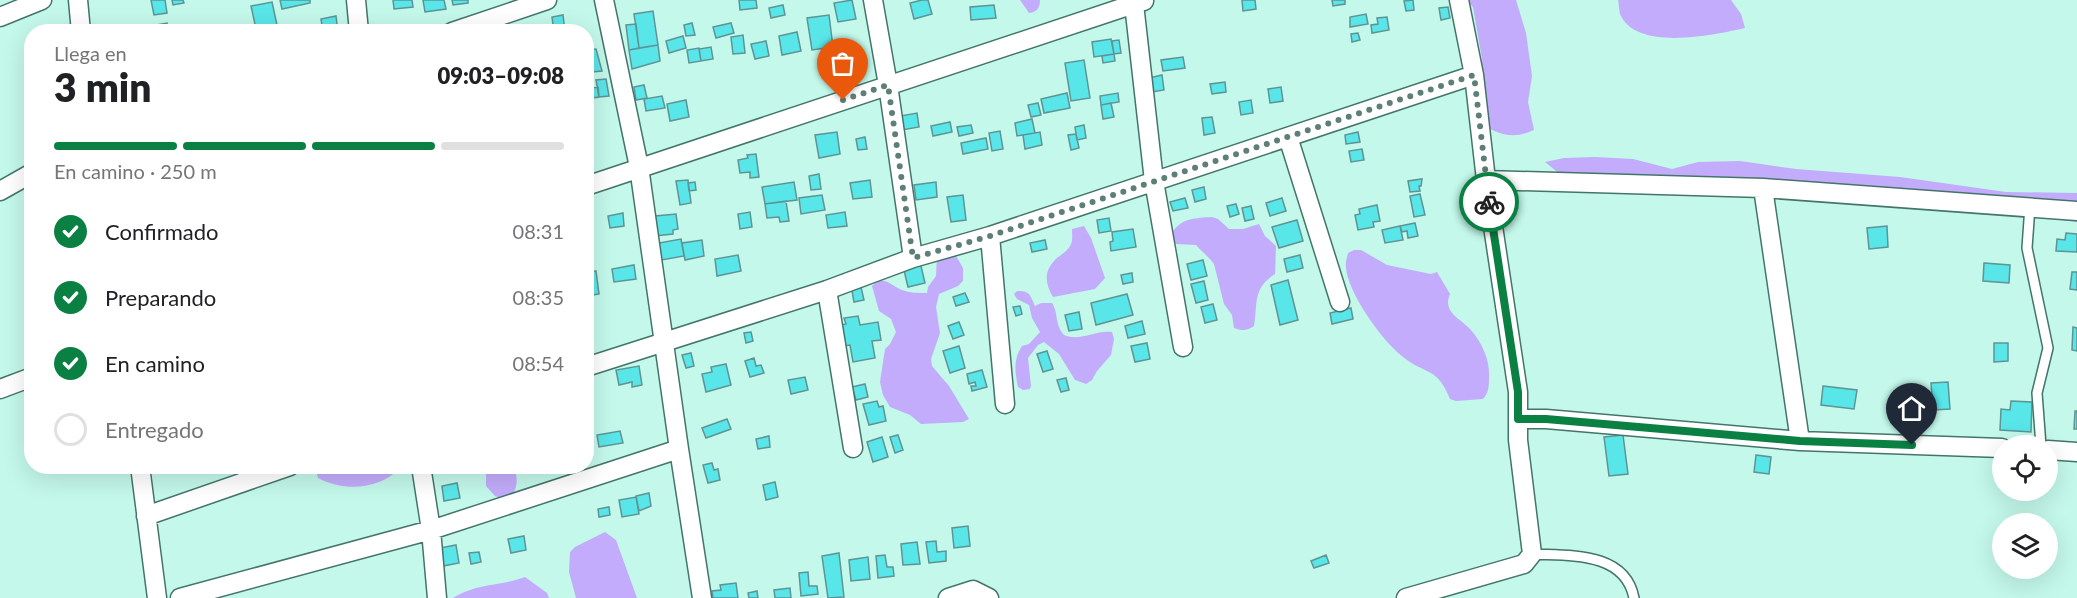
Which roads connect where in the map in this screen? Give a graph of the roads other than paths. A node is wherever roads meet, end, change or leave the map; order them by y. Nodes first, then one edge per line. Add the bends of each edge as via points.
1 (42, 0) edge
2 (78, 0) edge
3 (356, 0) edge
4 (547, 0) edge
5 (604, 0) edge
6 (873, 0) edge
7 (1460, 0) edge
8 (1138, 1) edge
9 (0, 17) edge
10 (80, 24) edge
11 (358, 24) edge
12 (476, 24) edge
13 (1474, 75) junction
14 (888, 85) junction
15 (1288, 137) junction
16 (639, 167) junction
17 (24, 178) edge
18 (1486, 180) junction
19 (1154, 181) junction
20 (594, 183) edge
21 (1763, 188) junction
22 (0, 191) edge
23 (2030, 206) junction
24 (2077, 211) edge
25 (990, 236) junction
26 (913, 258) junction
27 (827, 290) junction
28 (1340, 302) dead end
29 (664, 342) junction
30 (1183, 347) dead end
31 (594, 364) edge
32 (24, 380) edge
33 (0, 389) edge
34 (1005, 404) dead end
35 (1518, 419) junction
36 (2040, 435) edge
37 (1800, 441) junction
38 (853, 448) dead end
39 (1992, 448) edge
40 (679, 449) junction
41 (2058, 451) edge
42 (2077, 452) edge
43 (141, 474) edge
44 (267, 474) edge
45 (422, 474) edge
46 (146, 516) junction
47 (431, 530) junction
48 (1532, 554) junction
49 (157, 598) edge
50 (180, 598) edge
51 (437, 598) edge
52 (702, 598) edge
53 (948, 598) edge
54 (989, 598) edge
55 (1406, 598) edge
56 (1634, 598) edge

1 - 9 street
2 - 10 street
3 - 11 street
4 - 12 street
5 - 16 street
6 - 14 street
7 - 13 street
8 - 14 street
8 - 19 street
13 - 15 street
13 - 18 street
14 - 16 street
14 - 26 street
15 - 19 street
15 - 28 street
16 - 20 street
16 - 29 street
17 - 22 street
18 - 21 street
18 - 35 street via 1518,392
19 - 25 street
19 - 30 street
21 - 23 street
21 - 37 street
23 - 24 street
23 - 36 lane via 2027,248 2048,348 2037,393
25 - 26 street
25 - 34 street
26 - 27 street
27 - 29 street
27 - 38 street
29 - 31 street
29 - 40 street
32 - 33 street
35 - 37 street
35 - 48 street
37 - 39 street
40 - 47 street
40 - 52 street
41 - 42 street
43 - 46 street
44 - 46 street
45 - 47 street
46 - 49 street
47 - 50 street
47 - 51 street
48 - 55 street via 1524,564
48 - 56 lane via 1588,557 1609,564 1626,577
53 - 54 street via 973,590

